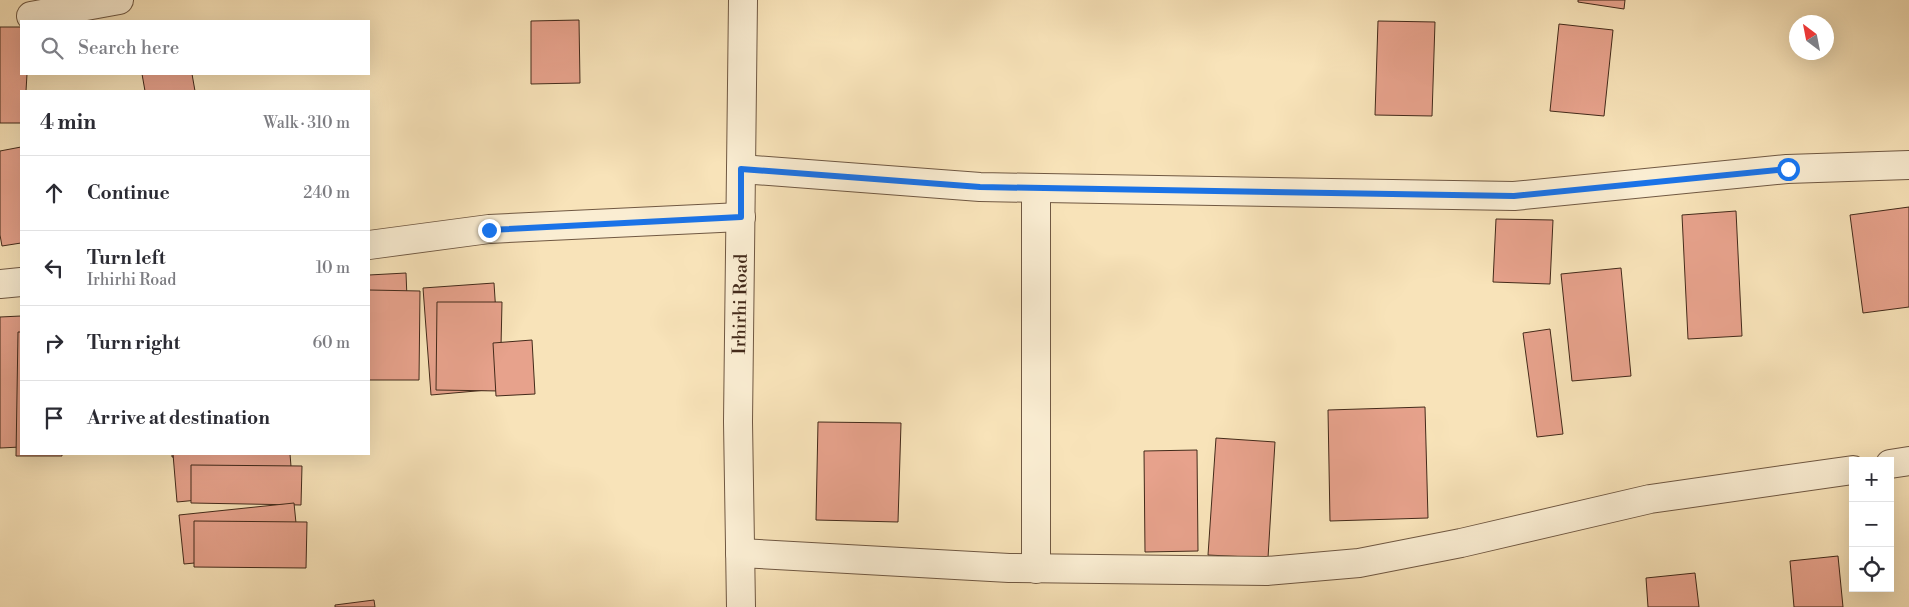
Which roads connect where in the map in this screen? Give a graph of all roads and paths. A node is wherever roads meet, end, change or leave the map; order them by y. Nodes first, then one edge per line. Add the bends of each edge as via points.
1 (119, 0) edge
2 (743, 0) edge
3 (31, 16) dead end
4 (1909, 165) edge
5 (741, 169) junction
6 (1036, 188) junction
7 (741, 217) junction
8 (370, 245) edge
9 (20, 282) edge
10 (0, 284) edge
11 (1909, 462) edge
12 (1894, 464) edge
13 (1849, 471) edge
14 (740, 552) junction
15 (1036, 569) junction
16 (742, 607) edge

1 - 3 street
2 - 5 street, Irhirhi Road
4 - 6 street via 1788,169 1514,196
5 - 6 street via 980,187
5 - 7 street, Irhirhi Road
6 - 15 street
7 - 8 street via 489,230
7 - 14 street, Irhirhi Road
9 - 10 street
11 - 12 street
13 - 15 street via 1650,499 1359,563 1267,571
14 - 15 street
14 - 16 street, Irhirhi Road

